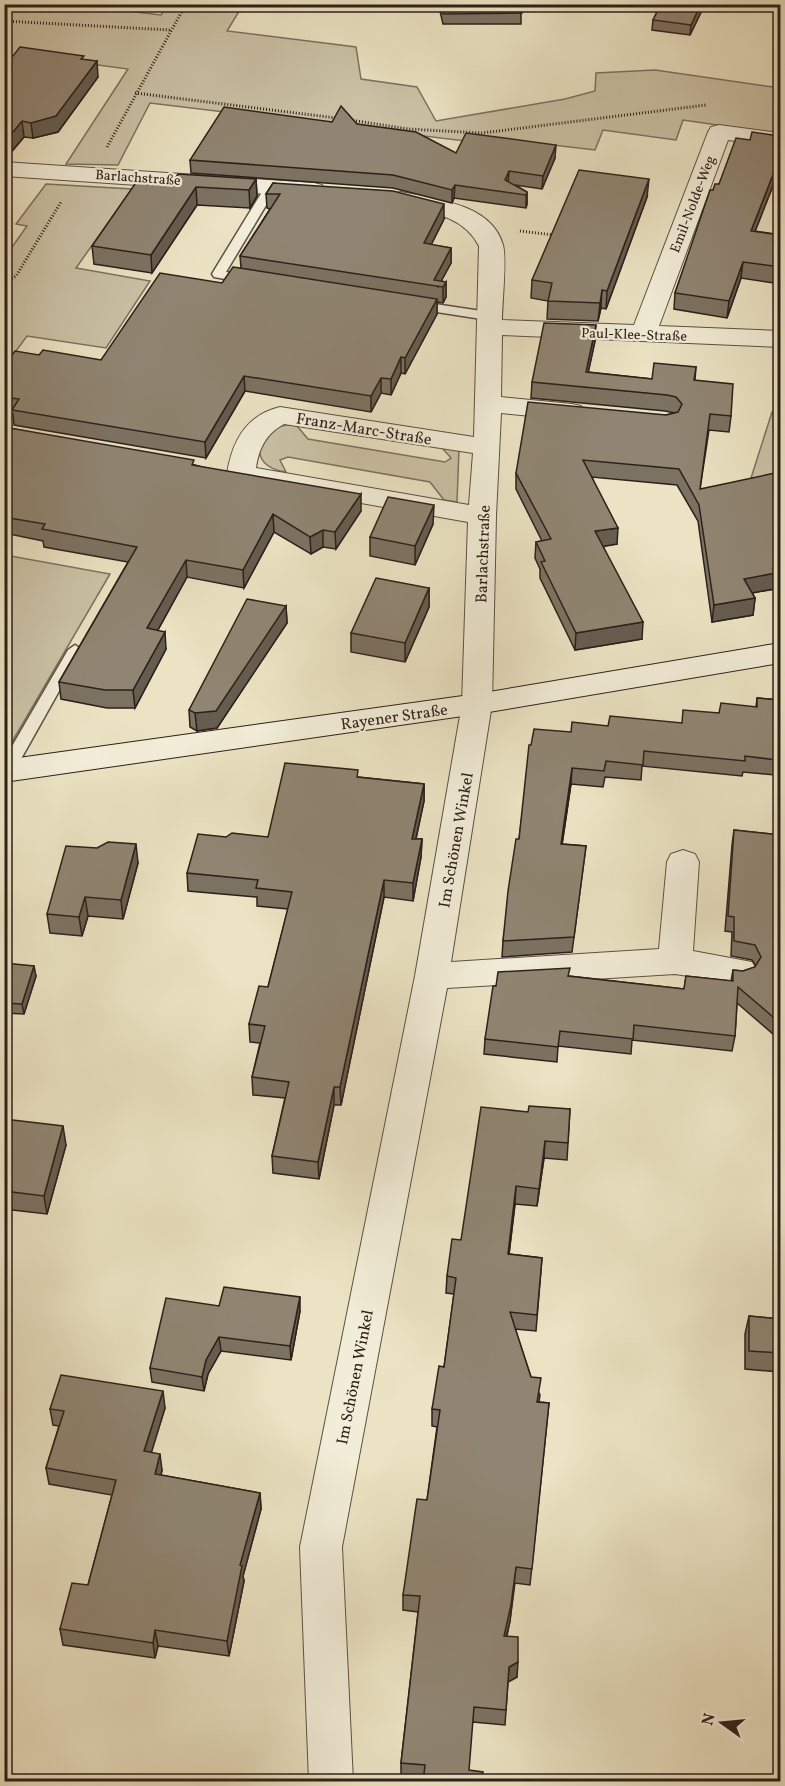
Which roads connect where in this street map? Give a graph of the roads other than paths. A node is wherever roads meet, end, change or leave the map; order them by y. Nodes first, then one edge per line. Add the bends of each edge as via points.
1 (780, 140) edge
2 (4, 169) edge
3 (271, 187) junction
4 (341, 192) edge
5 (373, 195) edge
6 (265, 282) edge
7 (406, 303) edge
8 (488, 322) junction
9 (643, 334) junction
10 (780, 339) edge
11 (488, 404) junction
12 (594, 414) edge
13 (487, 447) junction
14 (482, 516) junction
15 (75, 651) edge
16 (780, 654) edge
17 (477, 704) junction
18 (5, 771) edge
19 (684, 862) dead end
20 (675, 961) junction
21 (740, 971) edge
22 (432, 976) junction
23 (331, 1782) edge

1 - 9 street, Emil-Nolde-Weg via 719,132
2 - 3 street, Barlachstraße
3 - 4 street, Barlachstraße
3 - 6 lane via 218,274
5 - 8 street, Barlachstraße via 443,208 460,214 487,234 491,246
7 - 8 lane
8 - 9 street, Paul-Klee-Straße
8 - 11 street, Barlachstraße
9 - 10 street, Paul-Klee-Straße
11 - 12 street
11 - 13 street, Barlachstraße
13 - 14 street, Barlachstraße
13 - 14 street, Franz-Marc-Straße via 280,416 259,427 230,473
14 - 17 street, Barlachstraße
15 - 18 lane, Rayener Straße
16 - 17 street, Rayener Straße
17 - 18 street, Rayener Straße
17 - 22 street, Im Schönen Winkel
19 - 20 street
20 - 21 street
20 - 22 street
22 - 23 street, Im Schönen Winkel via 321,1547

